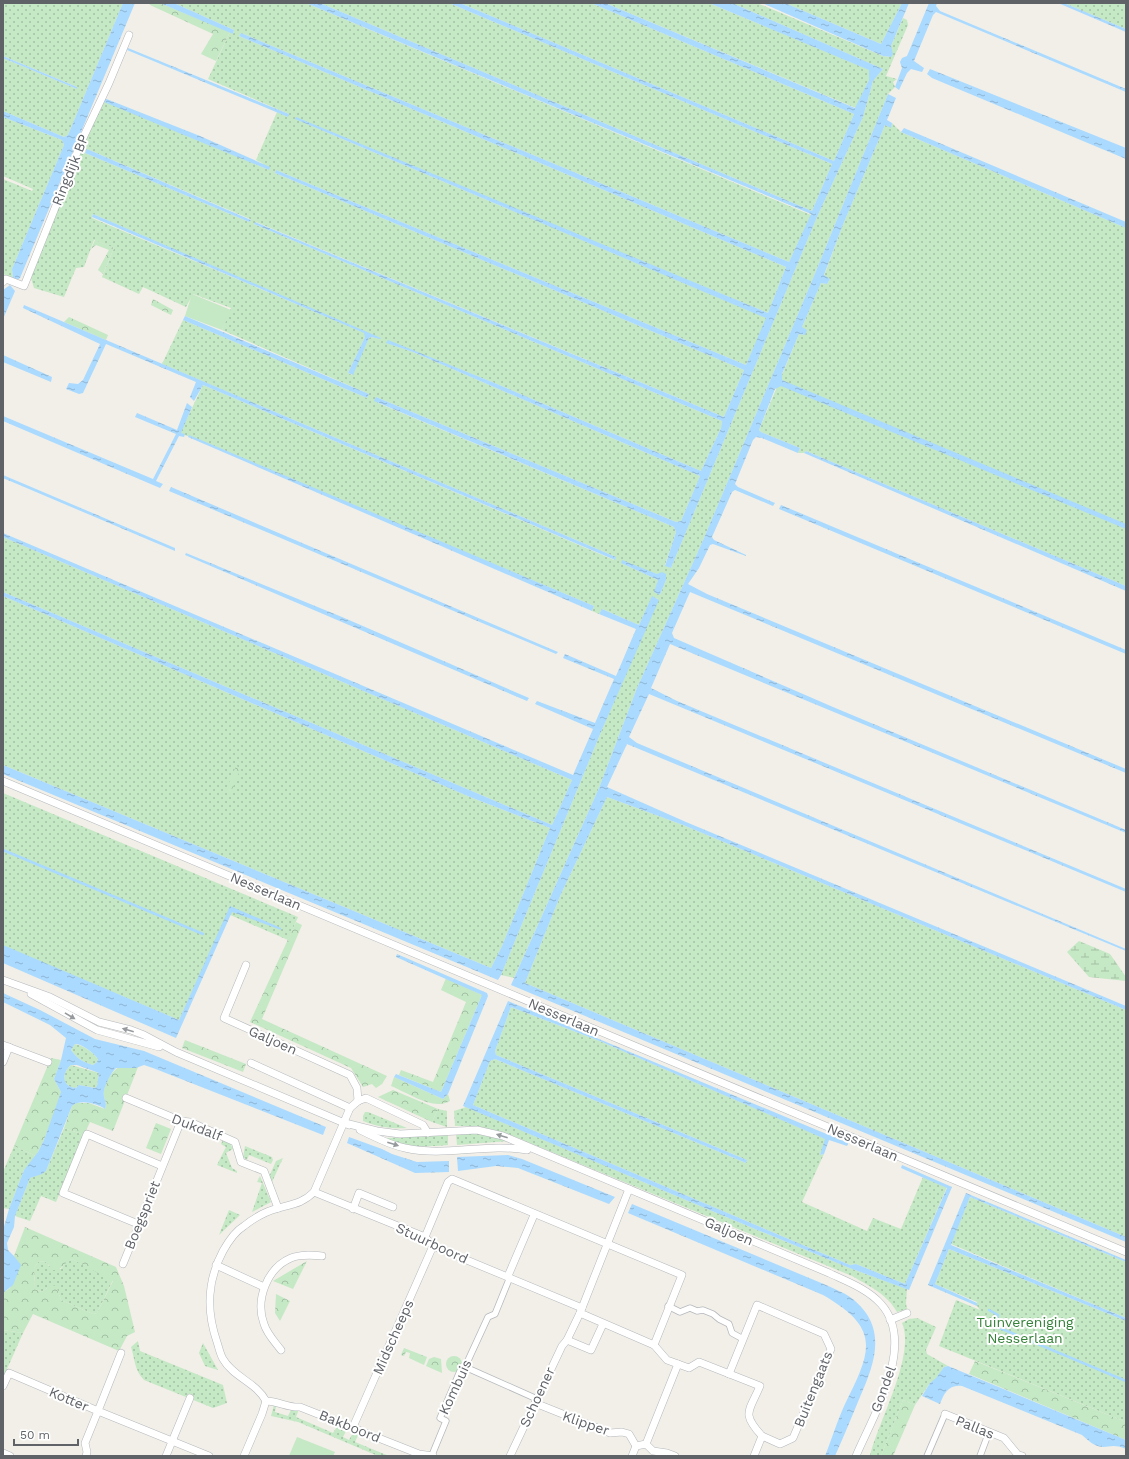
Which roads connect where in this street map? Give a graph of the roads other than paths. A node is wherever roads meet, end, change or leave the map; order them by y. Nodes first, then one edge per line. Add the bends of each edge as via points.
1 (129, 35) dead end
2 (3, 282) edge
3 (3, 781) edge
4 (246, 965) dead end
5 (3, 980) edge
6 (6, 1046) edge
7 (3, 1062) edge
8 (48, 1062) dead end
9 (251, 1063) dead end
10 (126, 1098) dead end
11 (358, 1101) junction
12 (350, 1108) junction
13 (181, 1121) junction
14 (345, 1123) junction
15 (428, 1133) junction
16 (538, 1151) junction
17 (162, 1166) junction
18 (629, 1190) junction
19 (314, 1192) junction
20 (393, 1207) dead end
21 (278, 1208) junction
22 (354, 1209) junction
23 (534, 1215) junction
24 (138, 1224) junction
25 (425, 1236) junction
26 (607, 1245) junction
27 (432, 1246) junction
28 (1126, 1252) edge
29 (322, 1256) dead end
30 (123, 1264) dead end
31 (216, 1265) junction
32 (509, 1276) junction
33 (264, 1287) junction
34 (668, 1306) junction
35 (581, 1311) junction
36 (907, 1313) dead end
37 (890, 1320) junction
38 (603, 1324) junction
39 (743, 1339) junction
40 (567, 1340) junction
41 (654, 1345) junction
42 (281, 1350) dead end
43 (121, 1353) dead end
44 (678, 1364) junction
45 (465, 1367) junction
46 (729, 1374) junction
47 (3, 1386) edge
48 (190, 1398) dead end
49 (266, 1401) junction
50 (536, 1401) junction
51 (98, 1411) junction
52 (945, 1414) joint
53 (353, 1427) junction
54 (989, 1432) junction
55 (762, 1436) junction
56 (172, 1442) junction
57 (646, 1444) junction
58 (636, 1446) junction
59 (3, 1453) edge
60 (246, 1455) edge
61 (10, 1456) edge
62 (86, 1456) edge
63 (166, 1456) edge
64 (209, 1456) edge
65 (432, 1456) edge
66 (510, 1456) edge
67 (632, 1456) edge
68 (675, 1456) edge
69 (754, 1456) edge
70 (856, 1456) edge
71 (927, 1456) edge
72 (980, 1456) edge
73 (1022, 1456) edge

1 - 2 street, Ringdijk BP via 82,140 24,286 6,279
3 - 28 street, Nesserlaan
4 - 11 street, Galjoen via 224,1018 350,1075 357,1088
5 - 14 street, Galjoen via 97,1030 176,1052
6 - 7 street
6 - 8 street
9 - 12 street
10 - 13 street, Dukdalf
11 - 12 street
11 - 15 street via 366,1098 423,1125
12 - 14 street
13 - 17 street, Boegspriet
13 - 21 street, Dukdalf via 190,1122 235,1142 241,1162 264,1171
14 - 15 street, Galjoen via 400,1134
14 -> 16 street, Galjoen via 406,1148 425,1150 509,1146
14 - 19 street
16 -> 15 street, Galjoen via 503,1136 477,1130
16 - 18 street, Galjoen
17 - 24 street, Boegspriet
17 - 24 street, Boegspriet via 87,1134 63,1193
18 - 26 street, Schoener
18 - 37 street, Galjoen via 850,1282 882,1304
19 - 21 street via 303,1202
19 - 22 street
20 - 22 street, Stuurboord via 359,1193
21 - 31 street via 238,1229
22 - 25 street, Stuurboord
23 - 25 street via 452,1180 448,1182
23 - 26 street
23 - 32 street
24 - 30 street, Boegspriet
25 - 27 street, Stuurboord
26 - 34 street via 682,1275
26 - 35 street, Schoener
27 - 32 street, Stuurboord
27 - 53 street, Midscheeps
29 - 33 street via 311,1254 291,1258 272,1274
31 - 33 street
31 - 49 street via 209,1298 211,1322 223,1359 233,1372 262,1394
32 - 35 street, Stuurboord
32 - 45 street, Kombuis via 495,1314 488,1317
33 - 42 street via 261,1307 264,1324
34 - 39 street via 680,1312 690,1308 713,1314 729,1324 732,1333
34 - 41 street
35 - 38 street
35 - 40 street, Schoener
36 - 37 street
37 - 70 street, Gondel via 896,1348 892,1368
38 - 40 street via 591,1350
38 - 41 street
39 - 46 street, Buitengaats
39 - 55 street, Buitengaats via 757,1305 824,1334 831,1349 793,1438 780,1444
40 - 50 street, Schoener
41 - 44 street via 667,1360
43 - 51 street
44 - 46 street via 689,1368 699,1362
44 - 57 street
45 - 50 street, Kombuis
45 - 65 street, Kombuis via 463,1366 460,1371 440,1418 446,1421
46 - 55 street via 760,1386 748,1415 749,1422
47 - 51 street, Kotter via 9,1373
48 - 56 street
49 - 53 street, Bakboord via 276,1401 290,1408 300,1407
49 - 60 street
50 - 58 street, Klipper via 610,1433 629,1434
50 - 66 street, Schoener
51 - 56 street
51 - 62 street, Kotter via 85,1443
52 - 54 street, Pallas
52 - 71 street
53 - 65 street, Bakboord via 419,1454
54 - 72 street
54 - 73 street, Pallas via 1004,1438 1018,1455
55 - 69 street
56 - 63 street
56 - 64 street
57 - 58 street
57 - 68 street via 652,1451
58 - 67 street
59 - 61 street

